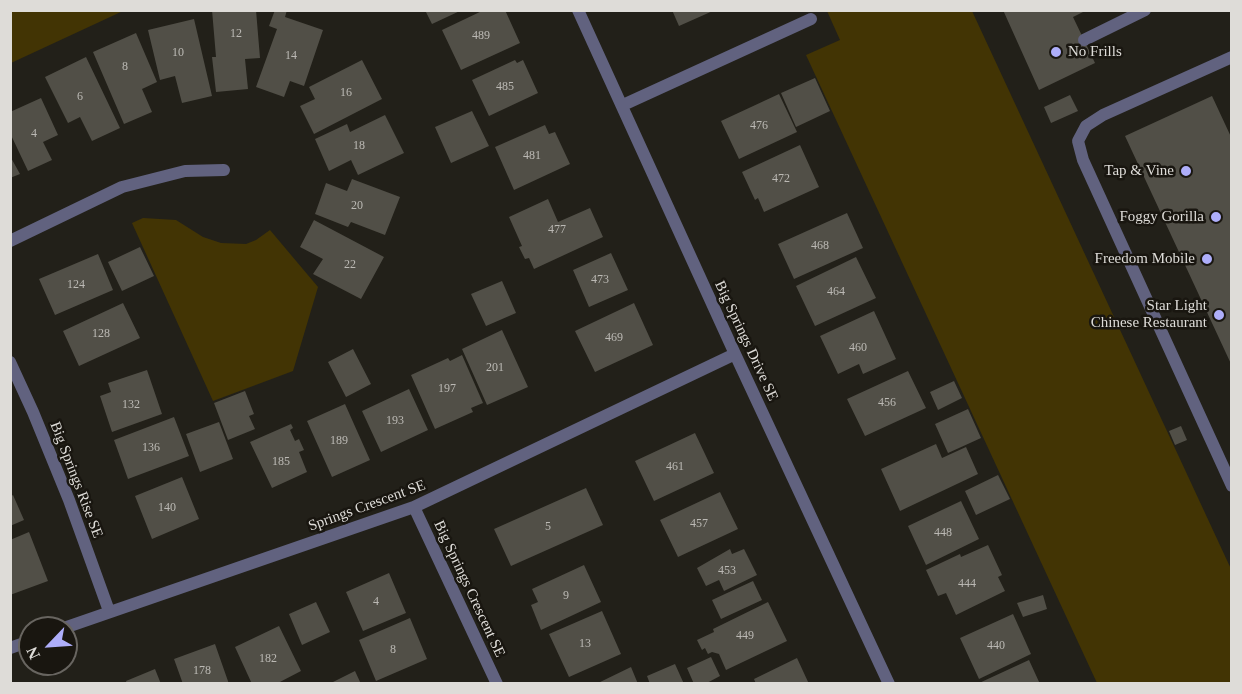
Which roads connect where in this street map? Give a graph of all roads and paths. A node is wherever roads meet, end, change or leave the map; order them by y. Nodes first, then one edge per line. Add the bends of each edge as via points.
1 (578, 10) edge
2 (1145, 10) edge
3 (811, 19) dead end
4 (1084, 40) dead end
5 (1232, 57) edge
6 (623, 105) junction
7 (224, 170) dead end
8 (10, 241) edge
9 (735, 354) junction
10 (10, 362) edge
11 (1232, 486) edge
12 (414, 507) junction
13 (109, 611) junction
14 (78, 623) edge
15 (496, 684) edge
16 (889, 684) edge

1 - 6 street, Big Springs Drive SE
2 - 4 street
3 - 6 street
5 - 11 street via 1103,115 1086,126 1078,141 1083,160
6 - 9 street, Big Springs Drive SE
7 - 8 street via 185,171 122,187
9 - 12 street, Springs Crescent SE
9 - 16 street, Big Springs Drive SE
10 - 13 street, Big Springs Rise SE via 69,501
12 - 13 street, Springs Crescent SE
12 - 15 street, Big Springs Crescent SE
13 - 14 street, Springs Crescent SE

